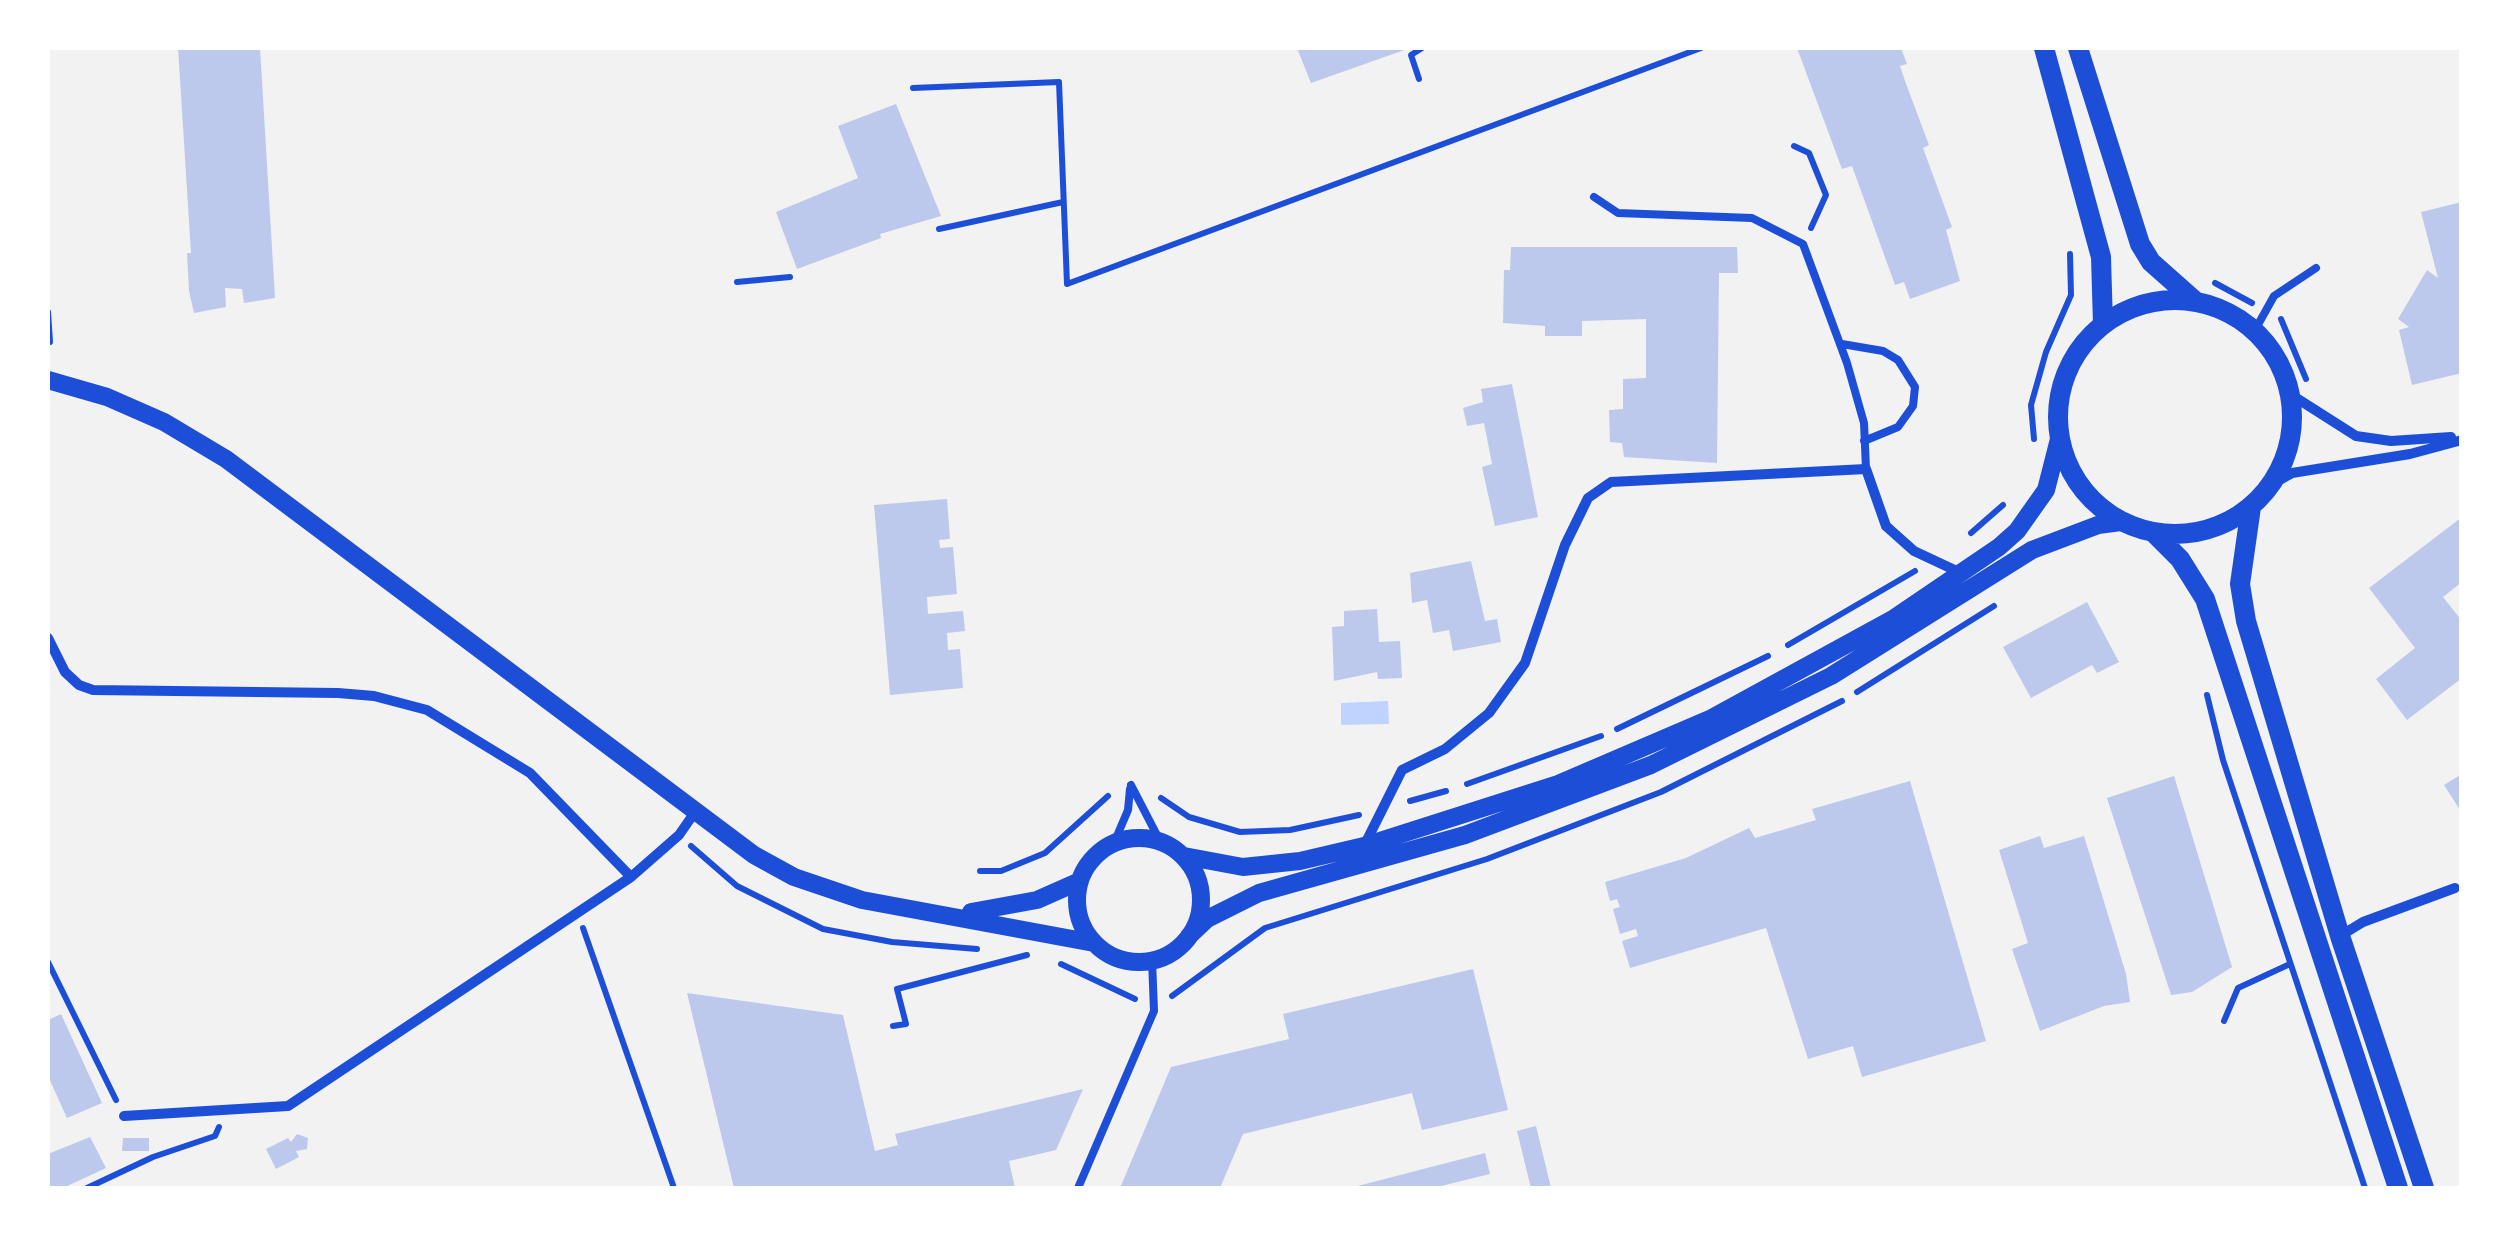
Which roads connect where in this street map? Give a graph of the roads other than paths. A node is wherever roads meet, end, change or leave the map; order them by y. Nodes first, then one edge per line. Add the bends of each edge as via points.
1 (2044, 48) edge
2 (2078, 48) edge
3 (1594, 197) dead end
4 (2316, 268) dead end
5 (2195, 301) junction
6 (2103, 324) junction
7 (2254, 330) junction
8 (1842, 344) junction
9 (48, 380) edge
10 (2300, 390) junction
11 (2462, 438) edge
12 (2059, 439) junction
13 (1864, 441) junction
14 (1866, 469) junction
15 (2272, 484) junction
16 (2250, 507) junction
17 (2122, 522) junction
18 (2154, 533) junction
19 (1962, 573) junction
20 (48, 638) edge
21 (694, 812) junction
22 (1160, 841) junction
23 (1114, 842) junction
24 (1364, 846) junction
25 (1184, 856) junction
26 (631, 877) junction
27 (1080, 881) junction
28 (2455, 888) joint
29 (2462, 900) edge
30 (952, 915) junction
31 (1190, 936) junction
32 (2340, 936) junction
33 (1094, 943) junction
34 (1152, 960) junction
35 (124, 1116) road end
36 (1078, 1188) edge
37 (2398, 1188) edge
38 (2424, 1188) edge

1 - 6 main road via 2101,257
2 - 5 main road via 2140,244
3 - 8 lane via 1618,212 1752,218 1803,244
4 - 7 lane via 2282,289
5 - 6 main road via 2147,303
5 - 7 main road
6 - 12 main road via 2065,376
7 - 10 main road
8 - 13 lane
8 - 13 lane via 1884,351 1910,373 1915,387 1913,406 1898,426
9 - 21 street via 164,422 226,459
10 - 11 street via 2356,436
10 - 15 main road
11 - 15 street via 2410,454 2292,472
12 - 17 main road via 2075,479
12 - 19 street via 2054,468 2034,508 2017,531
13 - 14 lane
14 - 19 street via 1886,526
14 - 24 street via 1611,482 1588,498 1565,544 1526,664 1489,713 1445,749 1402,770
15 - 16 main road
16 - 18 main road via 2205,531
16 - 32 main road via 2240,584 2246,621
17 - 18 main road
17 - 31 street via 2032,550 1831,676 1651,765 1464,835 1259,893 1207,919
18 - 37 main road via 2205,599
19 - 24 street via 1823,660 1712,718 1558,784
20 - 26 street via 66,672 93,690 338,693 427,710 530,773
21 - 26 street via 679,835
21 - 30 street via 794,876 862,900
22 - 23 street
22 - 23 lane via 1130,785
22 - 25 street
23 - 27 street
24 - 25 street via 1243,866
25 - 31 street via 1199,883 1201,904
26 - 35 street via 288,1106
27 - 30 street via 1019,905
27 - 33 street via 1078,914
28 - 29 lane
28 - 32 street
30 - 33 street
31 - 34 street
32 - 38 main road
33 - 34 street via 1120,959
34 - 36 lane via 1154,1011

